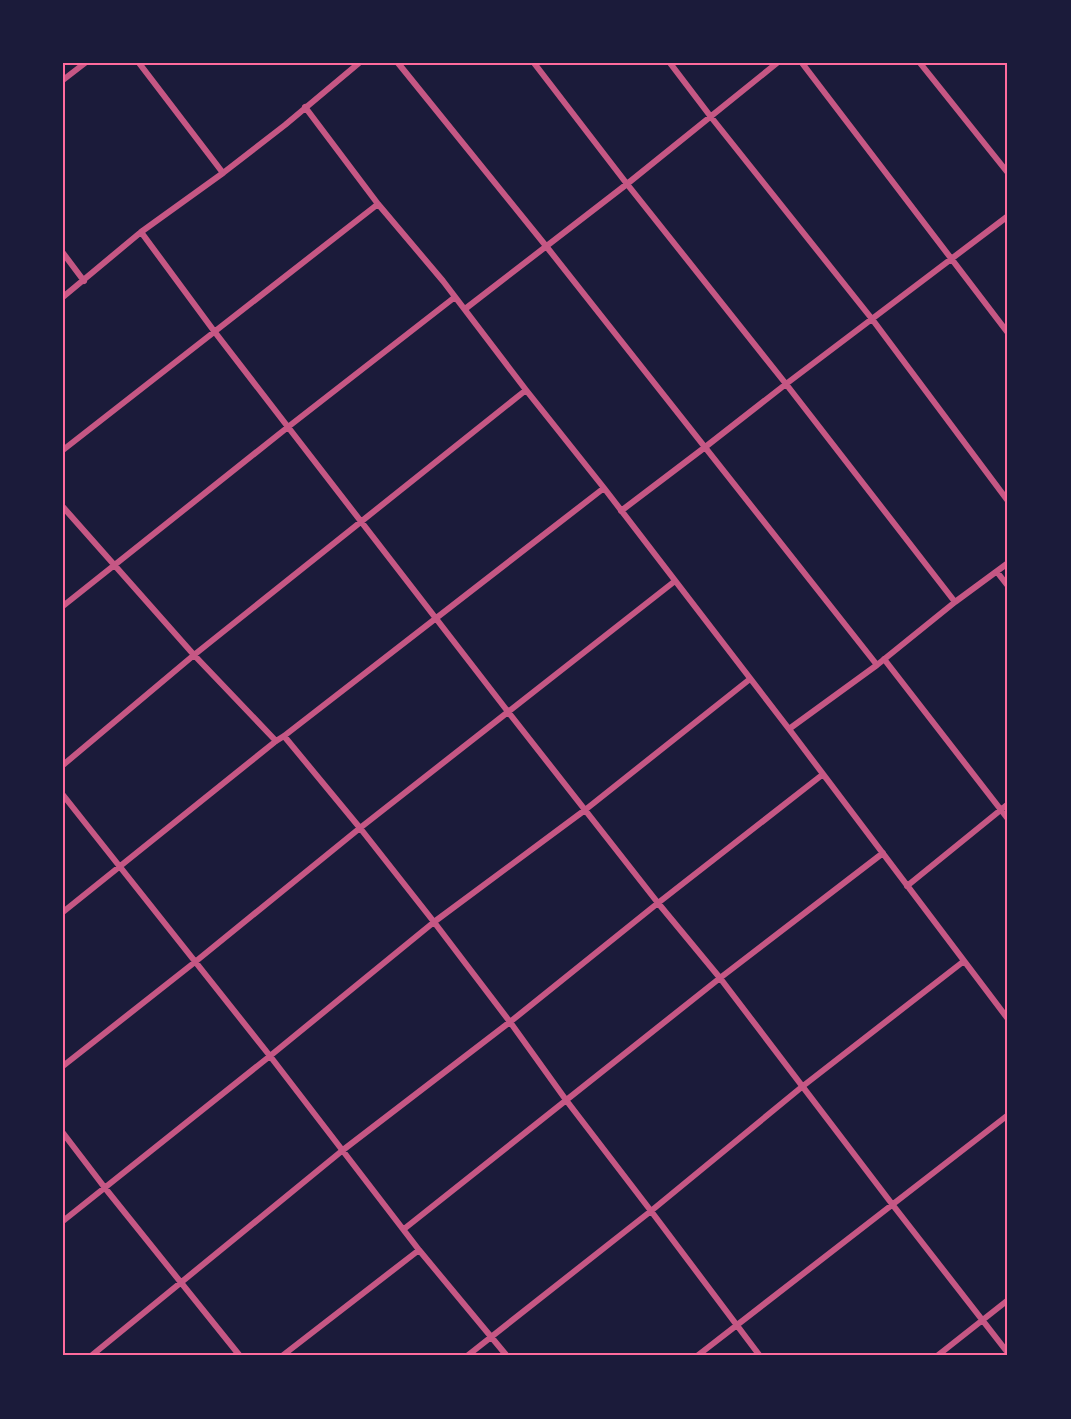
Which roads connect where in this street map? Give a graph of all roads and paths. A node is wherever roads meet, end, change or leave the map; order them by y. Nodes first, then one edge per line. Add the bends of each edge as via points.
1 (85, 63) edge
2 (139, 63) edge
3 (359, 63) edge
4 (398, 63) edge
5 (534, 63) edge
6 (670, 63) edge
7 (777, 63) edge
8 (802, 63) edge
9 (920, 63) edge
10 (63, 80) edge
11 (305, 107) junction
12 (711, 117) junction
13 (223, 173) junction
14 (1008, 173) edge
15 (627, 184) junction
16 (378, 204) junction
17 (1008, 216) edge
18 (141, 232) junction
19 (546, 246) junction
20 (63, 253) edge
21 (952, 260) junction
22 (84, 281) junction
23 (63, 297) edge
24 (455, 297) junction
25 (465, 309) junction
26 (872, 319) junction
27 (214, 331) junction
28 (1008, 333) edge
29 (786, 384) junction
30 (526, 390) junction
31 (288, 427) junction
32 (704, 448) junction
33 (63, 450) edge
34 (604, 488) junction
35 (1008, 501) edge
36 (63, 507) edge
37 (621, 511) junction
38 (362, 521) junction
39 (1008, 563) edge
40 (115, 565) junction
41 (997, 572) junction
42 (675, 581) junction
43 (1008, 586) edge
44 (955, 602) junction
45 (63, 606) edge
46 (436, 618) junction
47 (194, 655) junction
48 (884, 659) junction
49 (877, 665) junction
50 (750, 679) junction
51 (509, 713) junction
52 (789, 729) junction
53 (284, 736) junction
54 (276, 741) junction
55 (63, 765) edge
56 (822, 775) junction
57 (63, 795) edge
58 (1008, 804) edge
59 (585, 810) junction
60 (1000, 810) junction
61 (1008, 819) edge
62 (360, 828) junction
63 (883, 853) junction
64 (121, 866) junction
65 (907, 886) junction
66 (658, 903) junction
67 (63, 912) edge
68 (434, 922) junction
69 (964, 961) junction
70 (195, 962) junction
71 (720, 978) junction
72 (1008, 1019) edge
73 (510, 1022) junction
74 (270, 1056) junction
75 (63, 1066) edge
76 (802, 1086) junction
77 (566, 1100) junction
78 (1008, 1115) edge
79 (63, 1133) edge
80 (343, 1150) junction
81 (105, 1188) junction
82 (892, 1204) junction
83 (651, 1211) junction
84 (63, 1221) edge
85 (404, 1229) junction
86 (419, 1250) junction
87 (181, 1282) junction
88 (1008, 1300) edge
89 (982, 1320) junction
90 (735, 1325) junction
91 (492, 1336) junction
92 (1008, 1353) edge
93 (91, 1356) edge
94 (240, 1356) edge
95 (282, 1356) edge
96 (467, 1356) edge
97 (507, 1356) edge
98 (697, 1356) edge
99 (760, 1356) edge
100 (937, 1356) edge

1 - 10 street
2 - 13 street
3 - 11 street
4 - 19 street
5 - 15 street
6 - 12 street
7 - 12 street
8 - 21 street
9 - 14 street
11 - 13 street
11 - 16 street
12 - 15 street
12 - 26 street
13 - 18 street
15 - 19 street
15 - 29 street
16 - 24 street
16 - 27 street
17 - 21 street
18 - 22 street
18 - 27 street
19 - 25 street
19 - 32 street
20 - 22 street
21 - 26 street
21 - 28 street
22 - 23 street
24 - 25 street
24 - 31 street
25 - 30 street
26 - 29 street
26 - 35 street
27 - 31 street
27 - 33 street
29 - 32 street
29 - 44 street
30 - 34 street
30 - 38 street
31 - 38 street
31 - 40 street
32 - 37 street
32 - 49 street
34 - 37 street
34 - 46 street
36 - 40 street
37 - 42 street
38 - 46 street
38 - 47 street
39 - 41 street
40 - 45 street
40 - 47 street
41 - 43 street
41 - 44 street
42 - 50 street
42 - 51 street
44 - 48 street
46 - 51 street
46 - 53 street
47 - 54 street
47 - 55 street
48 - 49 street
48 - 60 street
49 - 52 street
50 - 52 street
50 - 59 street
51 - 59 street
51 - 62 street
52 - 56 street
53 - 54 street
53 - 62 street
54 - 64 street
56 - 63 street
56 - 66 street
57 - 64 street
58 - 60 street
59 - 66 street
59 - 68 street
60 - 61 street
60 - 65 street
62 - 68 street
62 - 70 street
63 - 65 street
63 - 71 street
64 - 67 street
64 - 70 street
65 - 69 street
66 - 71 street
66 - 73 street
68 - 73 street
68 - 74 street
69 - 72 street
69 - 76 street
70 - 74 street
70 - 75 street
71 - 76 street
71 - 77 street
73 - 77 street
73 - 80 street
74 - 80 street
74 - 81 street
76 - 82 street
76 - 83 street
77 - 83 street
77 - 85 street
78 - 82 street
79 - 81 street
80 - 85 street
80 - 87 street
81 - 84 street
81 - 87 street
82 - 89 street
82 - 90 street
83 - 90 street
83 - 91 street
85 - 86 street
86 - 91 street
86 - 95 street
87 - 93 street
87 - 94 street
88 - 89 street
89 - 92 street
89 - 100 street
90 - 98 street
90 - 99 street
91 - 96 street
91 - 97 street

